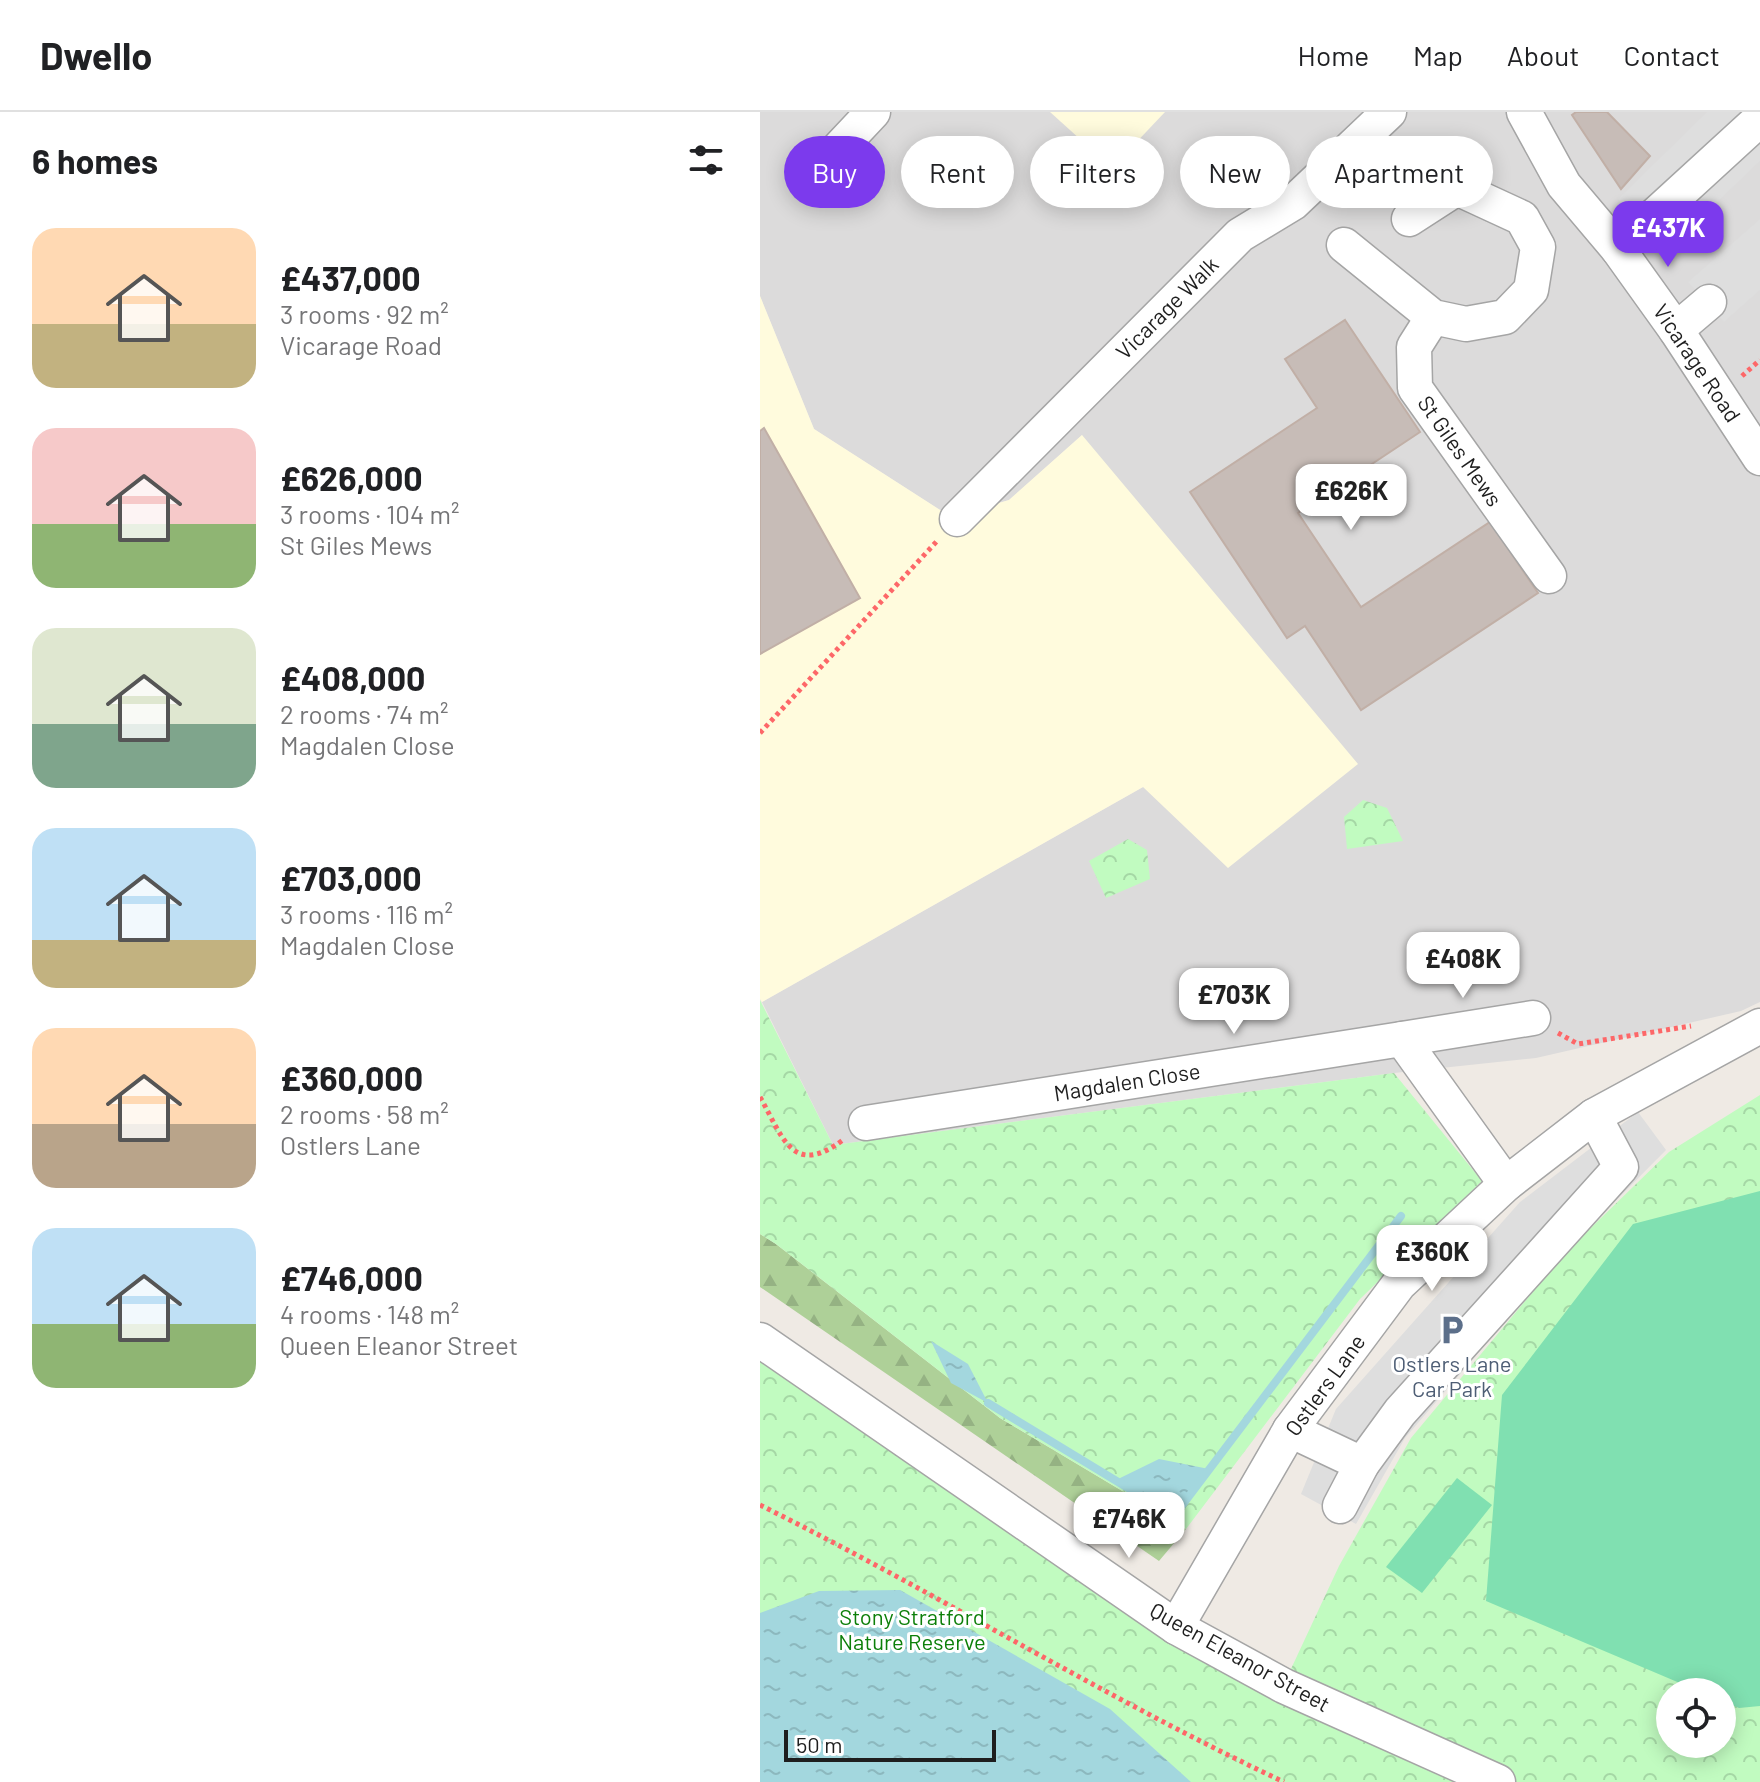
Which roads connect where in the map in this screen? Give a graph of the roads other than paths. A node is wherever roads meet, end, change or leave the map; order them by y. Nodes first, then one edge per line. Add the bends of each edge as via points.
1 (873, 112) edge
2 (1389, 112) edge
3 (1524, 112) edge
4 (1760, 119) edge
5 (850, 136) edge
6 (1564, 185) junction
7 (1522, 218) junction
8 (1409, 219) dead end
9 (1344, 245) dead end
10 (1618, 249) junction
11 (1709, 302) dead end
12 (1433, 317) junction
13 (1676, 330) junction
14 (1760, 458) edge
15 (957, 519) road end
16 (1549, 576) dead end
17 (1533, 1018) road end
18 (1760, 1026) edge
19 (1402, 1039) junction
20 (1594, 1116) junction
21 (866, 1123) road end
22 (1506, 1184) junction
23 (760, 1340) edge
24 (1290, 1430) junction
25 (1362, 1464) junction
26 (1340, 1506) dead end
27 (1176, 1627) junction
28 (1498, 1782) edge

1 - 5 street
2 - 15 street, Vicarage Walk via 1293,203 1240,235
3 - 6 street, Vicarage Road
4 - 10 street
6 - 7 street
6 - 10 street, Vicarage Road
7 - 8 street via 1457,188
7 - 12 street via 1538,247 1531,290 1505,317 1466,324
9 - 12 street
10 - 13 street, Vicarage Road
11 - 13 street
12 - 16 street, St Giles Mews via 1414,347 1415,388
13 - 14 street, Vicarage Road
17 - 19 street, Magdalen Close
18 - 20 street, Ostlers Lane
19 - 21 street, Magdalen Close
19 - 22 street
20 - 22 street, Ostlers Lane
20 - 25 street via 1621,1167 1400,1412
22 - 24 street, Ostlers Lane via 1399,1284
23 - 27 street, Queen Eleanor Street
24 - 25 street
24 - 27 street, Ostlers Lane
25 - 26 street
27 - 28 street, Queen Eleanor Street via 1284,1686

